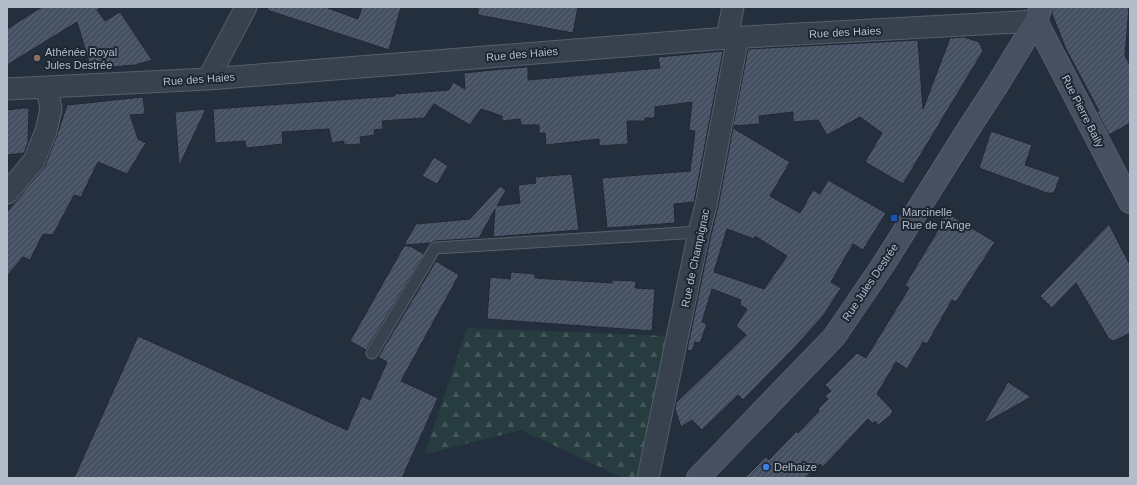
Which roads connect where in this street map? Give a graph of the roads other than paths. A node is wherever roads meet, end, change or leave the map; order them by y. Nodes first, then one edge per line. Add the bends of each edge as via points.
1 (246, 7) edge
2 (733, 7) edge
3 (1038, 14) edge
4 (733, 37) junction
5 (208, 79) junction
6 (47, 88) junction
7 (7, 89) edge
8 (7, 192) edge
9 (1130, 202) edge
10 (699, 232) junction
11 (372, 353) dead end
12 (648, 478) edge
13 (698, 478) edge

1 - 5 street
2 - 4 street, Rue de Champignac
3 - 4 street, Rue des Haies
3 - 9 street, Rue Pierre Baily
3 - 13 street, Rue Jules Destrée via 883,266 834,337
4 - 5 street, Rue des Haies
4 - 10 street, Rue de Champignac via 706,205
5 - 6 street, Rue des Haies
6 - 7 street, Rue des Haies
6 - 8 street via 51,109 46,131 34,161
10 - 11 lane via 435,248
10 - 12 street, Rue de Champignac

